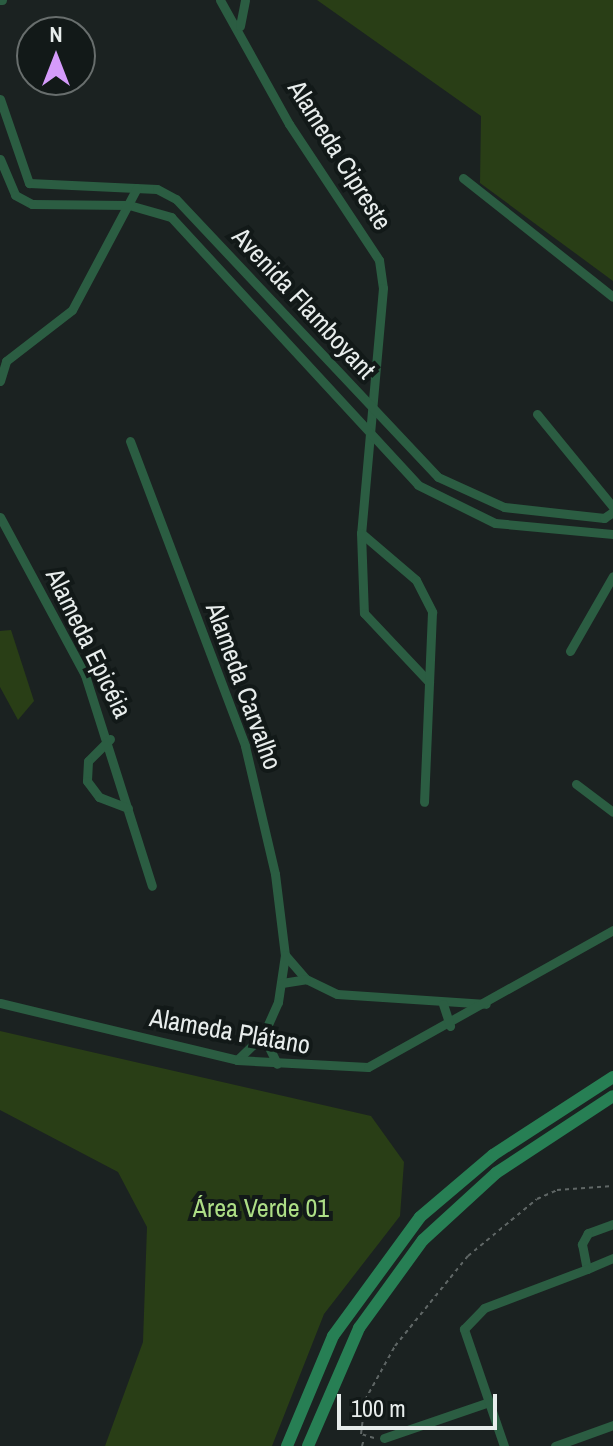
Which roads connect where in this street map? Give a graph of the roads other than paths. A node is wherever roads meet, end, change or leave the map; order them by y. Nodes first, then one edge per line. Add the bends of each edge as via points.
1 (220, 0) edge
2 (245, 0) edge
3 (240, 26) junction
4 (0, 99) edge
5 (0, 159) edge
6 (463, 178) dead end
7 (137, 188) junction
8 (129, 205) junction
9 (613, 297) edge
10 (0, 381) edge
11 (348, 382) junction
12 (337, 393) junction
13 (374, 409) junction
14 (537, 414) dead end
15 (372, 430) junction
16 (130, 441) dead end
17 (610, 512) edge
18 (0, 517) edge
19 (609, 532) edge
20 (361, 533) junction
21 (613, 576) edge
22 (570, 651) dead end
23 (429, 682) junction
24 (110, 739) junction
25 (576, 784) dead end
26 (424, 802) dead end
27 (128, 808) junction
28 (613, 812) edge
29 (152, 886) dead end
30 (613, 930) edge
31 (285, 955) junction
32 (306, 979) junction
33 (282, 983) junction
34 (0, 1003) edge
35 (443, 1004) junction
36 (488, 1004) junction
37 (450, 1026) junction
38 (263, 1035) junction
39 (237, 1060) junction
40 (277, 1064) junction
41 (613, 1077) edge
42 (613, 1096) edge
43 (613, 1224) edge
44 (613, 1258) edge
45 (587, 1269) junction
46 (486, 1403) junction
47 (613, 1425) edge
48 (384, 1438) road end
49 (287, 1446) edge
50 (308, 1446) edge
51 (504, 1446) edge
52 (555, 1446) edge

1 - 3 street, Alameda Cipreste
2 - 3 street
3 - 13 street, Alameda Cipreste via 289,124 379,260
4 - 7 street, Avenida Flamboyant via 29,183
5 - 8 street, Avenida Flamboyant via 15,195 32,204
6 - 9 street
7 - 8 street
7 - 11 street, Avenida Flamboyant via 176,199
8 - 10 street via 72,310 6,361
8 - 12 street, Avenida Flamboyant via 171,217
11 - 12 street
11 - 13 street, Avenida Flamboyant
12 - 15 street, Avenida Flamboyant
13 - 15 street, Alameda Cipreste
13 - 17 street, Avenida Flamboyant via 411,454 472,497 537,513
14 - 17 street
15 - 19 street, Avenida Flamboyant via 418,485 483,518
15 - 20 street, Alameda Cipreste
16 - 31 street, Alameda Carvalho via 245,746 263,809
17 - 19 street
18 - 24 street, Alameda Epicéia
20 - 23 street, Alameda Cipreste via 364,613
20 - 23 street via 426,595
21 - 22 street
23 - 26 street
24 - 27 street, Alameda Epicéia
24 - 27 street via 88,761 87,781 99,797
25 - 28 street
27 - 29 street, Alameda Epicéia
30 - 36 street, Alameda Plátano
31 - 32 street
31 - 33 street, Alameda Carvalho
32 - 33 street
32 - 35 street via 364,999
33 - 38 street, Alameda Carvalho
34 - 39 street, Alameda Plátano
35 - 36 street
35 - 37 street
36 - 37 street, Alameda Plátano
37 - 40 street, Alameda Plátano via 368,1067
38 - 39 street
38 - 40 street
39 - 40 street, Alameda Plátano
41 - 49 main road via 493,1155 420,1217 333,1336
42 - 50 main road via 496,1173 423,1240 359,1328
43 - 45 street via 583,1238
44 - 45 street
45 - 46 street via 471,1317 463,1342
46 - 48 street
46 - 51 street
47 - 52 street

